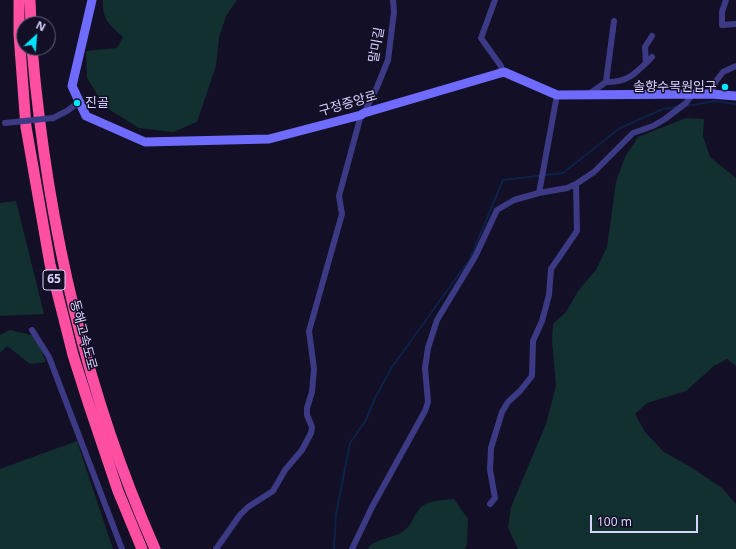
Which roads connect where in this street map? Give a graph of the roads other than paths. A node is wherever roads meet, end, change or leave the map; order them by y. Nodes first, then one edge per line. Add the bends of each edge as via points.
1 (19, 0) edge
2 (30, 0) edge
3 (92, 0) edge
4 (393, 0) edge
5 (494, 0) edge
6 (726, 0) edge
7 (31, 16) edge
8 (614, 21) dead end
9 (736, 24) edge
10 (652, 36) dead end
11 (33, 56) edge
12 (652, 57) dead end
13 (646, 63) junction
14 (736, 66) edge
15 (502, 73) junction
16 (606, 82) junction
17 (557, 95) junction
18 (588, 95) junction
19 (692, 95) junction
20 (710, 95) junction
21 (736, 96) edge
22 (79, 102) junction
23 (362, 114) junction
24 (2, 124) edge
25 (576, 184) junction
26 (539, 189) junction
27 (32, 330) dead end
28 (490, 504) dead end
29 (122, 549) edge
30 (142, 549) edge
31 (155, 549) edge
32 (216, 549) edge
33 (352, 549) edge

1 - 30 highway, 동해고속도로 / 65 via 26,127 50,264 88,402 118,491
2 - 7 highway
3 - 22 street, 구정중앙로 via 72,86
4 - 23 street, 말미길 via 388,60
5 - 15 street via 481,38 501,66
6 - 9 street via 722,12 722,25
8 - 16 street
10 - 13 street via 644,47
11 - 31 highway, 동해고속도로 / 65 via 46,174 73,306 109,431
12 - 13 street
13 - 16 street via 626,80
14 - 20 street via 723,72
15 - 17 street
15 - 23 street, 구정중앙로
16 - 18 street
17 - 18 street
17 - 26 street
18 - 19 street
19 - 20 street
19 - 25 street via 665,119 633,133 594,172
20 - 21 street
22 - 23 street, 구정중앙로 via 86,116 145,142 269,139
22 - 24 street, bridge via 53,118
23 - 32 street, 말미길 via 339,196 342,214 308,332 314,369 312,392 307,408 311,433 273,491 240,515
25 - 26 street via 567,188
25 - 28 street via 577,231 551,269 549,296 533,341 532,376 502,412 491,448 490,470 495,498
26 - 33 street via 497,210 475,257 437,320 425,368 428,402 425,411
27 - 29 street via 49,357

